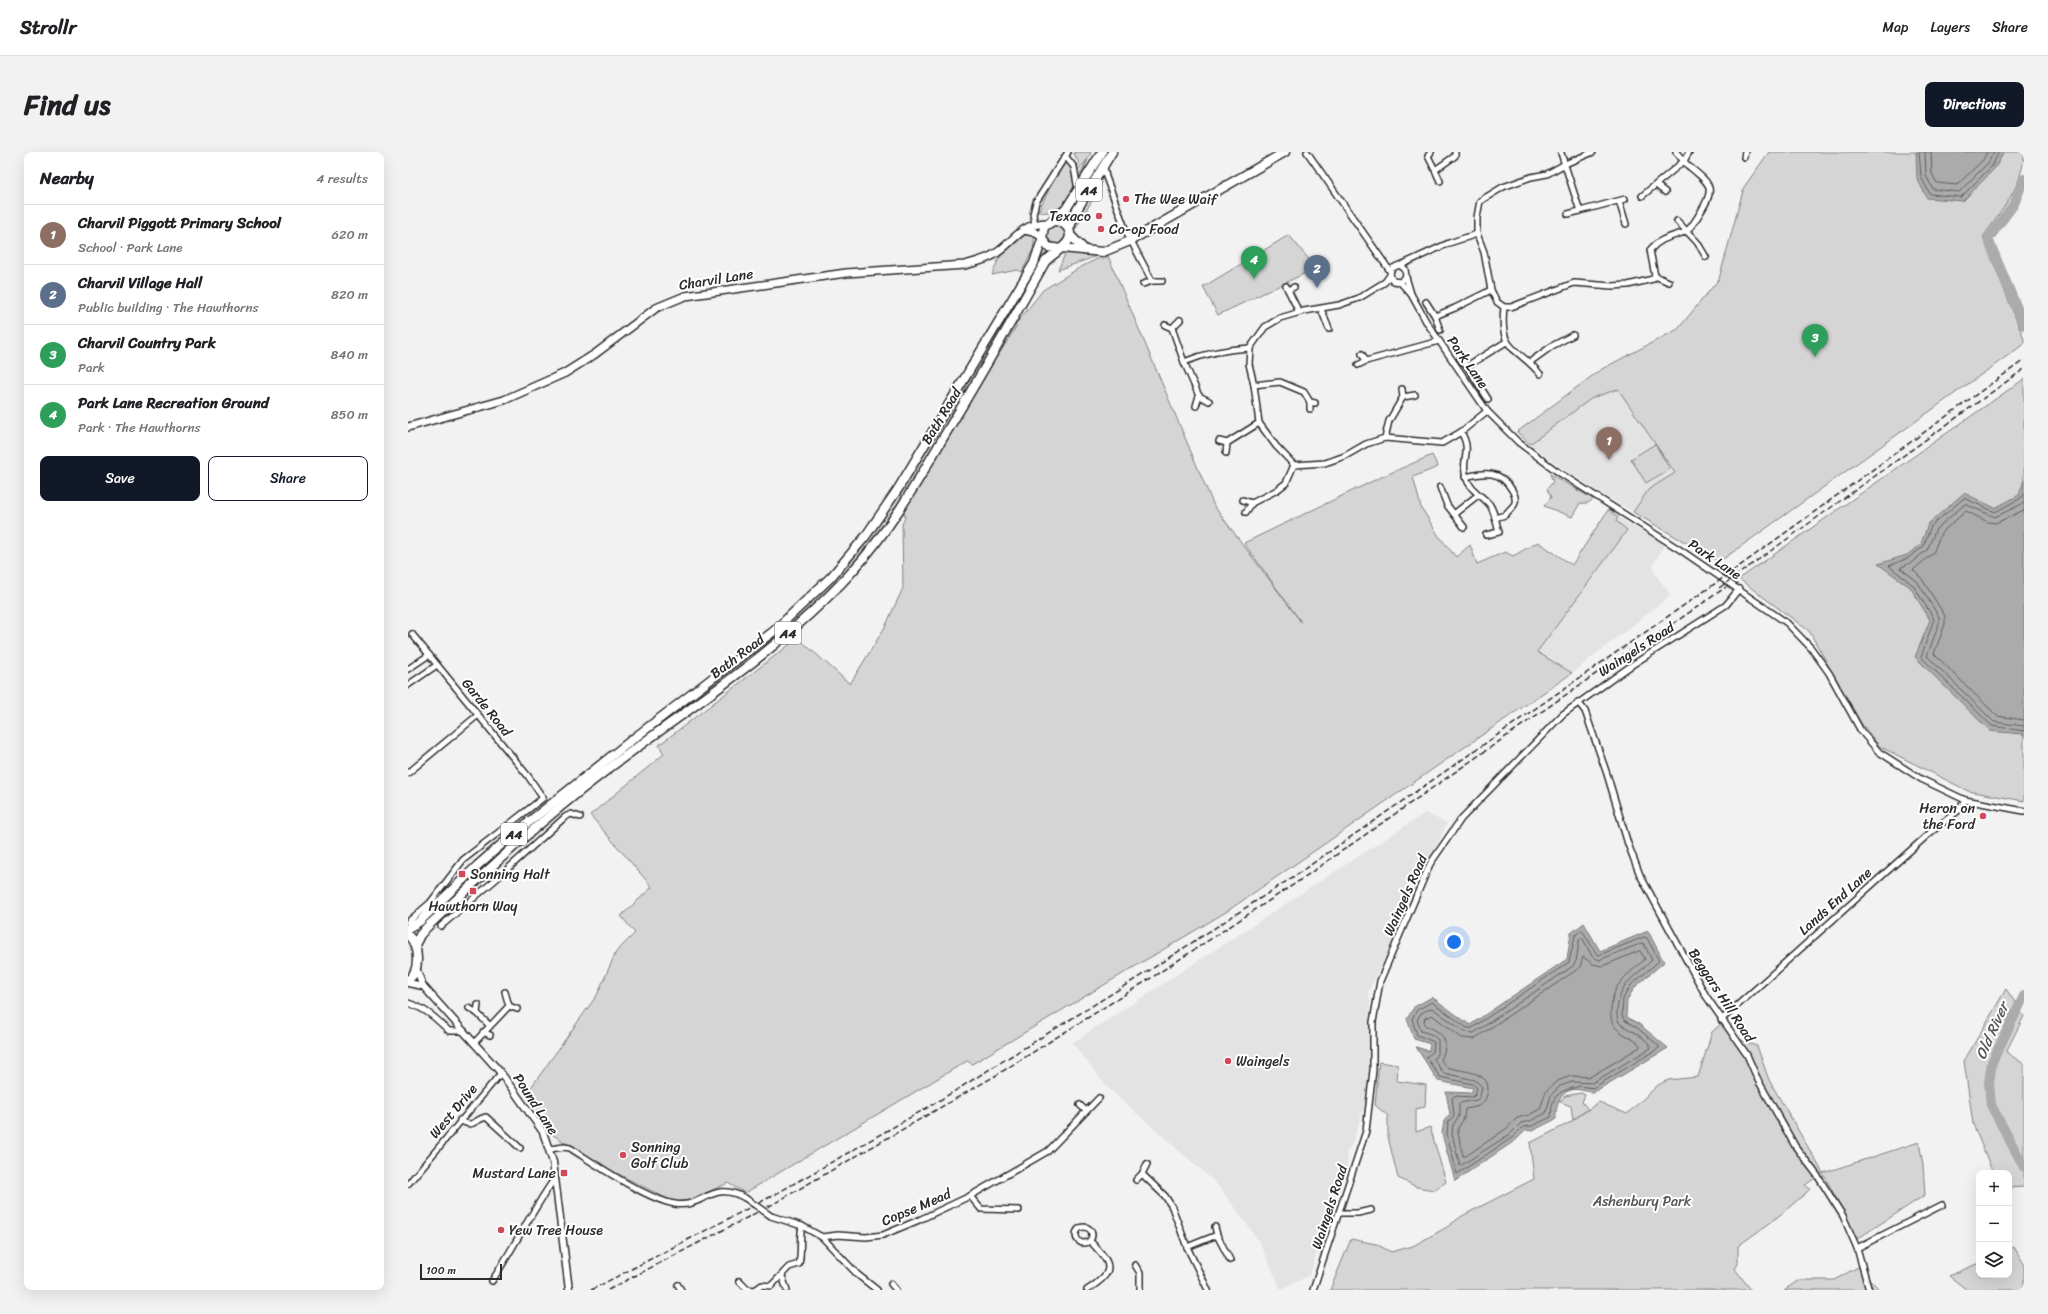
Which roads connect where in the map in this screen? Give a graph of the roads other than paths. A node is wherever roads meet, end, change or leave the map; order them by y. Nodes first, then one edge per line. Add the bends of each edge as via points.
1 (1102, 152) edge
2 (1112, 152) edge
3 (1283, 152) edge
4 (1307, 152) edge
5 (1431, 152) edge
6 (1455, 152) edge
7 (1593, 152) edge
8 (1676, 152) edge
9 (1689, 152) edge
10 (1561, 153) edge
11 (1067, 154) edge
12 (1684, 161) junction
13 (1565, 164) junction
14 (1104, 166) junction
15 (1435, 170) junction
16 (1440, 181) dead end
17 (1656, 185) junction
18 (1078, 190) junction
19 (1665, 192) dead end
20 (1642, 196) dead end
21 (1626, 199) dead end
22 (1619, 201) junction
23 (1580, 211) junction
24 (1568, 214) dead end
25 (1677, 221) dead end
26 (1048, 223) junction
27 (1035, 224) junction
28 (1626, 224) dead end
29 (1024, 230) junction
30 (1686, 231) junction
31 (1069, 232) junction
32 (1477, 234) junction
33 (1042, 238) junction
34 (1130, 241) junction
35 (1061, 248) junction
36 (1085, 250) junction
37 (1706, 257) dead end
38 (1383, 260) junction
39 (1415, 260) junction
40 (1399, 265) junction
41 (1390, 273) junction
42 (1406, 275) junction
43 (1655, 276) junction
44 (1393, 280) junction
45 (1152, 281) junction
46 (1162, 281) dead end
47 (1385, 282) junction
48 (1400, 282) junction
49 (1669, 282) dead end
50 (1143, 284) dead end
51 (1294, 287) dead end
52 (1491, 290) junction
53 (1411, 294) junction
54 (1426, 302) dead end
55 (1504, 307) junction
56 (1321, 309) junction
57 (1299, 312) junction
58 (1434, 316) junction
59 (1180, 320) dead end
60 (1165, 325) dead end
61 (1172, 328) junction
62 (1329, 329) dead end
63 (1440, 330) dead end
64 (1573, 335) dead end
65 (1439, 341) junction
66 (1506, 342) junction
67 (1250, 348) junction
68 (1362, 354) dead end
69 (1460, 359) dead end
70 (1366, 361) junction
71 (1184, 362) junction
72 (1530, 362) junction
73 (1358, 365) dead end
74 (1467, 366) junction
75 (1540, 374) dead end
76 (1254, 385) junction
77 (1402, 389) dead end
78 (1415, 395) dead end
79 (1199, 396) junction
80 (1403, 397) junction
81 (1488, 399) dead end
82 (1209, 401) dead end
83 (1196, 406) dead end
84 (1310, 409) dead end
85 (1487, 411) junction
86 (1259, 423) junction
87 (408, 427) edge
88 (1461, 432) junction
89 (1385, 438) junction
90 (1219, 441) dead end
91 (1227, 443) junction
92 (1226, 453) dead end
93 (1294, 465) junction
94 (1465, 477) junction
95 (1440, 487) dead end
96 (1478, 495) junction
97 (1243, 500) dead end
98 (1252, 503) junction
99 (1246, 512) dead end
100 (1454, 514) junction
101 (1495, 518) junction
102 (1464, 527) dead end
103 (1486, 535) dead end
104 (1739, 589) junction
105 (412, 634) dead end
106 (429, 655) junction
107 (437, 665) junction
108 (408, 669) edge
109 (408, 685) edge
110 (1578, 702) junction
111 (478, 715) junction
112 (408, 773) edge
113 (1965, 800) junction
114 (2024, 811) edge
115 (580, 816) dead end
116 (478, 865) junction
117 (486, 872) junction
118 (494, 880) junction
119 (408, 922) edge
120 (441, 926) dead end
121 (408, 928) edge
122 (408, 935) edge
123 (415, 945) junction
124 (416, 968) junction
125 (408, 980) edge
126 (408, 983) edge
127 (423, 986) junction
128 (505, 992) dead end
129 (408, 1003) edge
130 (478, 1005) dead end
131 (509, 1006) junction
132 (469, 1008) dead end
133 (517, 1009) dead end
134 (477, 1013) junction
135 (1721, 1020) junction
136 (489, 1025) junction
137 (464, 1031) junction
138 (483, 1032) junction
139 (490, 1036) dead end
140 (474, 1043) junction
141 (501, 1073) junction
142 (1099, 1098) dead end
143 (1080, 1104) dead end
144 (1086, 1111) junction
145 (460, 1120) junction
146 (520, 1148) dead end
147 (550, 1149) junction
148 (1147, 1164) dead end
149 (1142, 1174) junction
150 (555, 1178) junction
151 (1136, 1180) dead end
152 (408, 1184) edge
153 (970, 1196) junction
154 (1942, 1205) dead end
155 (1019, 1210) dead end
156 (1371, 1210) dead end
157 (1340, 1212) junction
158 (802, 1226) junction
159 (1215, 1227) dead end
160 (1217, 1235) junction
161 (822, 1237) junction
162 (1090, 1241) dead end
163 (1187, 1248) junction
164 (1857, 1248) junction
165 (1230, 1260) dead end
166 (1135, 1265) dead end
167 (782, 1276) junction
168 (492, 1281) dead end
169 (739, 1281) dead end
170 (891, 1284) dead end
171 (569, 1289) edge
172 (787, 1290) edge
173 (877, 1290) edge
174 (896, 1290) edge
175 (1086, 1290) edge
176 (1140, 1290) edge
177 (1208, 1290) edge
178 (1313, 1290) edge
179 (1869, 1290) edge

1 - 18 main road, A4
2 - 14 main road, A4
3 - 34 main road
4 - 38 street
5 - 15 street via 1428,156
6 - 15 street via 1455,156
7 - 13 street
8 - 12 street
9 - 12 street
10 - 13 street
11 - 18 street via 1076,173
11 - 27 street via 1036,202 1032,214
12 - 17 street
12 - 30 street via 1710,186 1710,196
13 - 23 street
13 - 32 street via 1547,174 1503,187 1480,201
14 - 31 main road, A4 via 1075,213
14 - 34 street
15 - 16 street
17 - 19 street
17 - 20 street
18 - 26 main road, A4 via 1066,209
21 - 22 street
22 - 23 street
22 - 28 street
23 - 24 street
25 - 30 street
26 - 27 main road, Charvil Lane
26 - 31 main road via 1062,222
26 - 33 main road, Bath Road / A4 via 1043,228
27 - 29 main road, Charvil Lane
29 - 33 main road via 1034,232
29 - 87 main road, Charvil Lane via 996,254 965,265 846,273 685,296 656,308 565,373 504,400
30 - 37 street via 1697,242
30 - 43 street via 1656,242 1650,250
31 - 35 main road, Bath Road / A4 via 1068,243
31 - 36 main road
32 - 39 street via 1449,243
32 - 52 street via 1484,252
33 - 35 main road via 1048,248
33 - 116 main road, Bath Road / A4 via 1034,263 898,490 865,537 831,577 774,631 590,772
34 - 36 main road via 1103,252
34 - 45 street
35 - 36 main road
35 - 117 main road, Bath Road / A4 via 1046,262 1003,339 898,512 851,574 800,623 582,788
38 - 40 street
38 - 41 street
39 - 40 street
39 - 42 street
40 - 41 street
40 - 42 street
41 - 44 street
41 - 47 street
42 - 48 street
42 - 53 street, Park Lane
43 - 49 street
43 - 55 street via 1653,279 1628,285 1574,283 1511,307
44 - 47 street
44 - 48 street
45 - 46 street
45 - 50 street
47 - 56 street via 1359,298
48 - 53 street, Park Lane
51 - 57 street via 1287,288
52 - 55 street via 1496,302
52 - 58 street
53 - 65 street, Park Lane
54 - 58 street
55 - 66 street via 1502,326
56 - 57 street
56 - 62 street
57 - 67 street via 1280,318 1266,327
58 - 63 street
59 - 61 street
60 - 61 street
61 - 71 street
64 - 72 street
65 - 70 street
65 - 85 street, Park Lane
66 - 72 street
66 - 74 street
67 - 71 street via 1227,349
67 - 76 street via 1249,364
68 - 70 street
69 - 74 street
70 - 73 street
71 - 79 street
72 - 75 street
74 - 81 street
76 - 84 street via 1280,382 1304,392 1312,402
76 - 86 street
77 - 80 street
78 - 80 street
79 - 82 street
79 - 83 street
80 - 89 street via 1389,420
85 - 88 street
85 - 104 street, Park Lane via 1540,460
86 - 91 street
86 - 93 street
88 - 89 street via 1438,444
88 - 94 street via 1467,447
89 - 93 street via 1325,463
90 - 91 street
91 - 92 street
93 - 98 street via 1286,483
94 - 96 street
94 - 101 street via 1479,473 1497,474 1509,486 1515,497 1514,505 1505,515
95 - 100 street via 1447,505
96 - 100 street
96 - 101 street via 1489,504
97 - 98 street
98 - 99 street
100 - 102 street
101 - 103 street via 1499,532
104 - 110 street, Waingels Road via 1726,605
104 - 113 street, Park Lane via 1787,624 1812,648 1861,731 1879,752 1921,779
105 - 106 street, Garde Road
106 - 107 street, Garde Road
106 - 108 street
107 - 109 street
107 - 111 street, Garde Road
110 - 135 street, Beggars Hill Road via 1585,711 1640,875 1679,949
110 - 157 street, Waingels Road via 1563,714 1460,819 1430,864 1380,981 1373,1022 1373,1070 1366,1131
111 - 112 street
111 - 119 street, Garde Road via 543,798 463,860 430,903
113 - 114 street, Park Lane
113 - 135 street, Lands End Lane via 1960,810 1931,832
115 - 118 street via 571,814 564,817
116 - 117 main road
116 - 121 main road, Bath Road / A4 via 419,922
117 - 118 street
117 - 123 main road, Bath Road / A4 via 424,930
118 - 120 street
122 - 123 main road
123 - 124 main road
124 - 125 main road
124 - 127 street, Pound Lane
126 - 127 street
127 - 137 street, Pound Lane
128 - 131 street
129 - 137 street via 434,1016 449,1031
130 - 134 street
131 - 133 street
131 - 136 street
132 - 134 street
134 - 136 street
135 - 164 street, Beggars Hill Road via 1747,1055 1794,1146 1817,1175 1843,1216
136 - 138 street
137 - 140 street, Pound Lane
138 - 139 street
138 - 140 street
140 - 141 street, Pound Lane
141 - 145 street, West Drive
141 - 147 street, Pound Lane via 543,1132
142 - 144 street, Copse Mead
143 - 144 street
144 - 153 street, Copse Mead via 1048,1151
145 - 146 street via 468,1125 486,1117
145 - 152 street, West Drive
147 - 150 street, Pound Lane
147 - 158 street, bridge via 570,1148 626,1182 651,1195 677,1204 688,1204 722,1191 733,1192 771,1216
148 - 149 street
149 - 151 street
149 - 163 street via 1165,1196 1172,1207
150 - 168 street
150 - 171 street, Pound Lane
153 - 155 street, Copse Mead via 981,1209
153 - 161 street, Copse Mead via 883,1235
154 - 164 street
156 - 157 street via 1358,1213
157 - 178 street, Waingels Road
158 - 161 street
158 - 167 street via 799,1237 802,1253 798,1264 789,1267
159 - 160 street
160 - 163 street
160 - 165 street
161 - 173 street via 858,1275
162 - 175 street via 1105,1258 1109,1268 1106,1275
163 - 177 street
164 - 179 street, Beggars Hill Road
166 - 176 street via 1140,1273
167 - 169 street via 771,1286 762,1286 755,1290 747,1289
167 - 172 street
170 - 174 street

